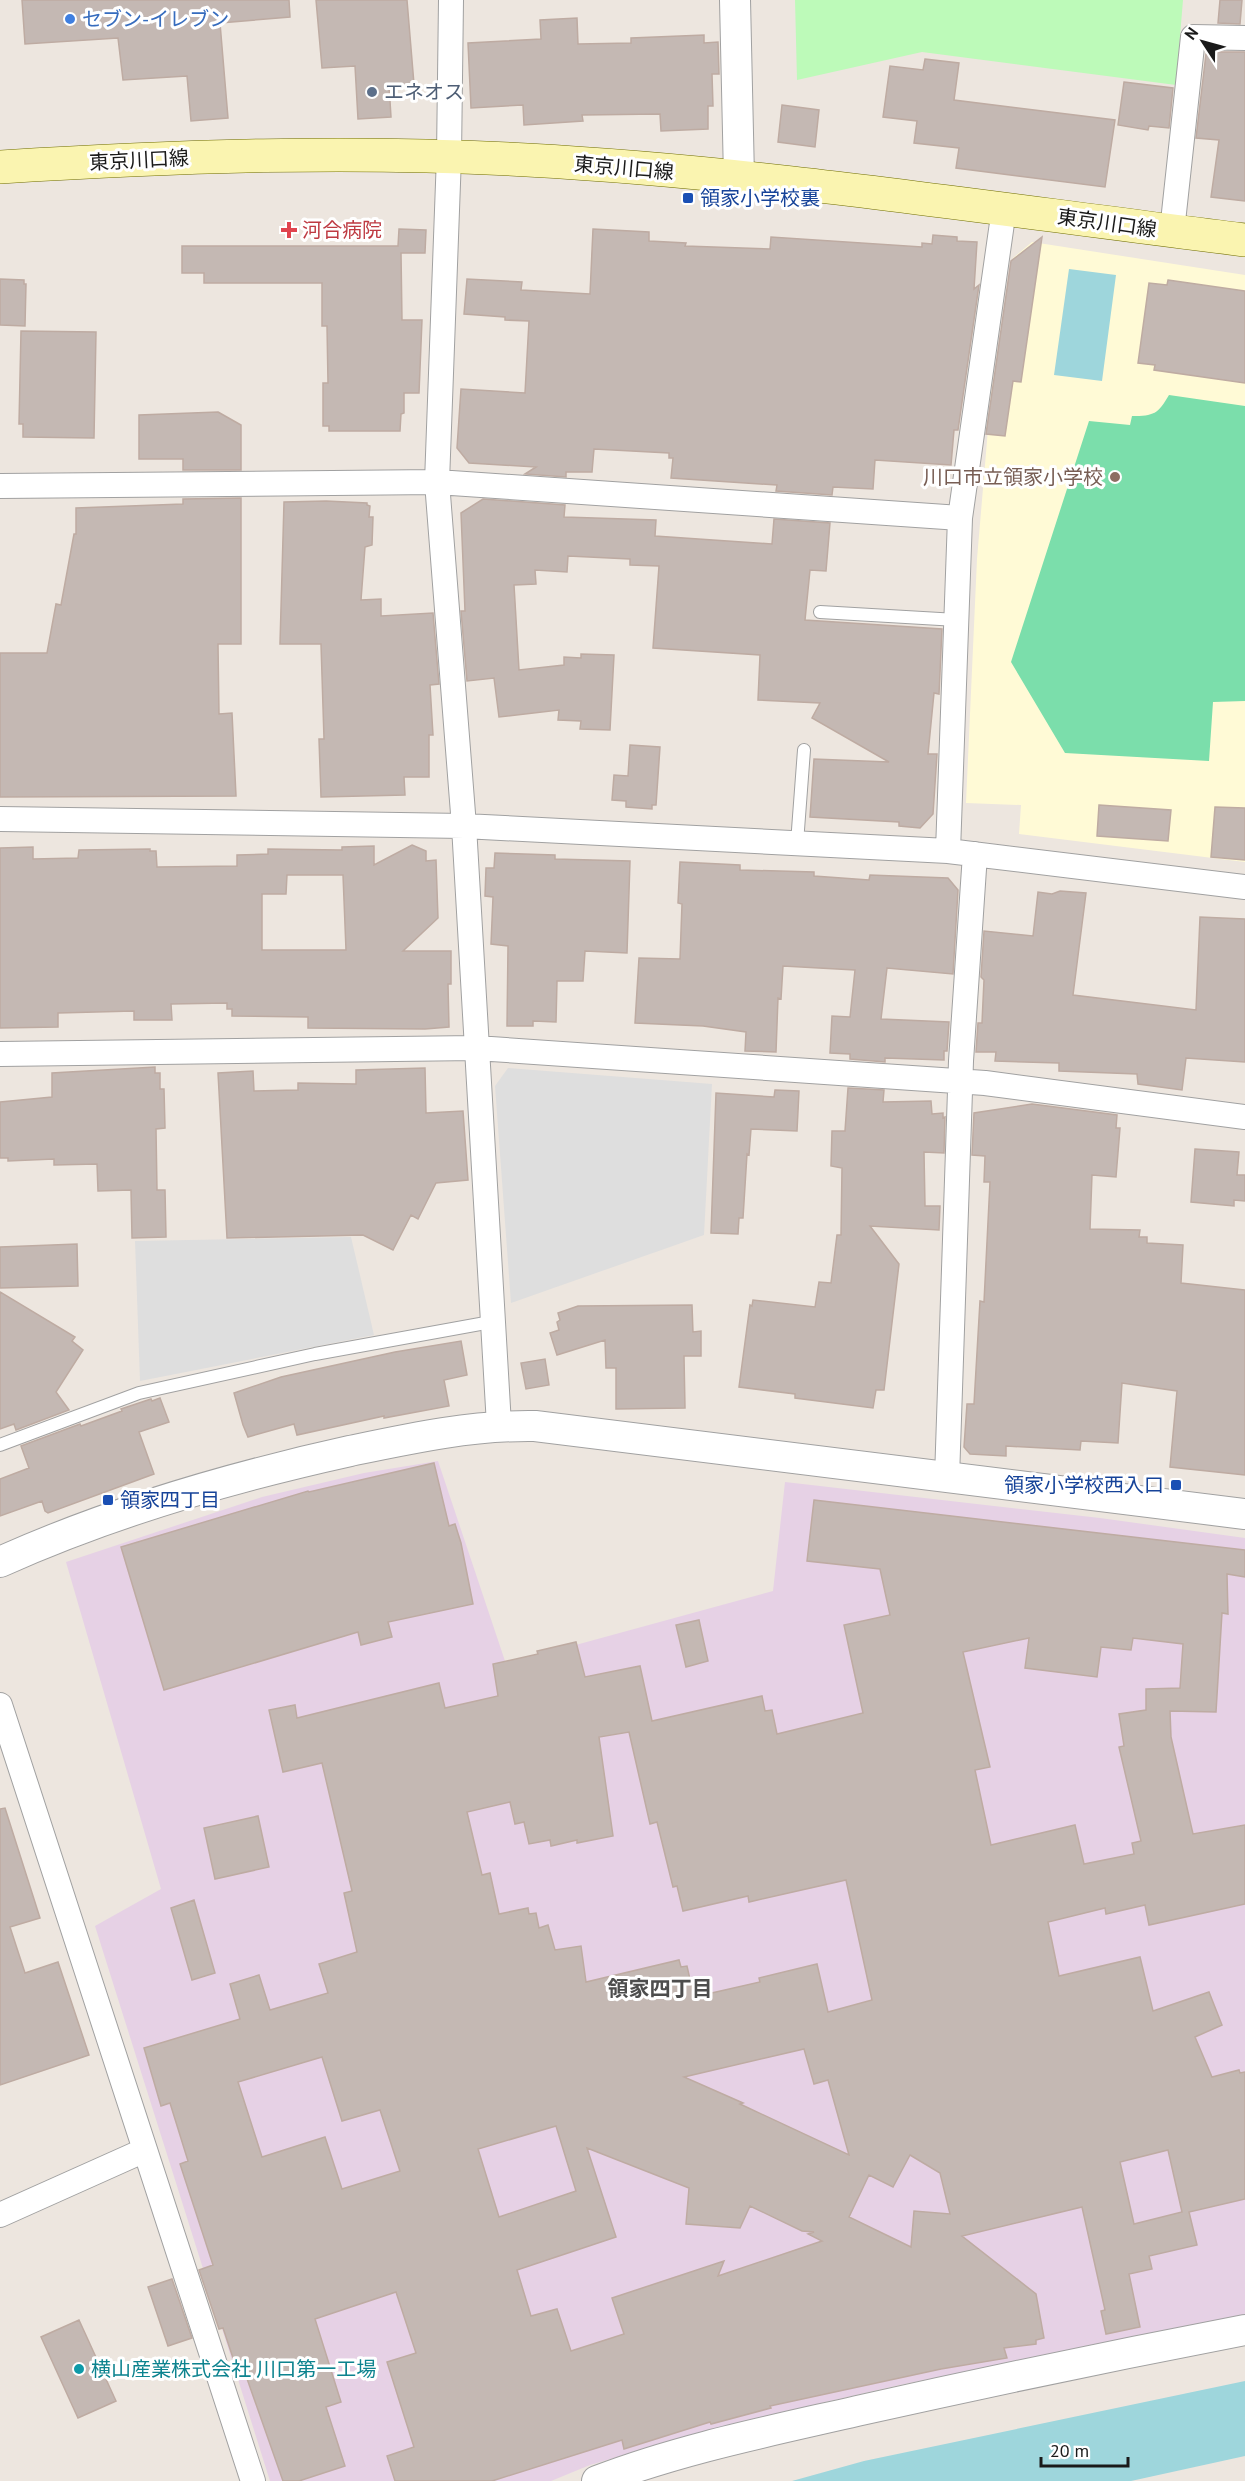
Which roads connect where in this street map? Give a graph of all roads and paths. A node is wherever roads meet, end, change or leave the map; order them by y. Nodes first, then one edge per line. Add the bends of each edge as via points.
1 (451, 0) edge
2 (735, 0) edge
3 (1245, 38) edge
4 (449, 156) junction
5 (0, 167) edge
6 (739, 177) junction
7 (1004, 209) junction
8 (1172, 231) junction
9 (1245, 240) edge
10 (438, 482) junction
11 (0, 486) edge
12 (960, 518) junction
13 (820, 612) dead end
14 (957, 620) junction
15 (804, 750) dead end
16 (0, 819) edge
17 (464, 826) junction
18 (797, 843) junction
19 (948, 851) junction
20 (975, 854) junction
21 (1245, 887) edge
22 (476, 1048) junction
23 (0, 1054) edge
24 (961, 1082) junction
25 (1245, 1117) edge
26 (492, 1322) junction
27 (499, 1425) junction
28 (0, 1445) edge
29 (947, 1478) junction
30 (1245, 1514) edge
31 (0, 1562) edge
32 (0, 1705) edge
33 (145, 2150) junction
34 (0, 2216) edge
35 (1245, 2330) edge
36 (253, 2481) edge
37 (597, 2481) edge

1 - 4 street
2 - 6 street
3 - 8 street via 1193,37
4 - 5 main road, 東京川口線 via 288,155
4 - 6 main road, 東京川口線
4 - 10 street
6 - 7 main road, 東京川口線
7 - 8 main road, 東京川口線
7 - 12 street
8 - 9 main road, 東京川口線
10 - 11 street
10 - 12 street
10 - 17 street
12 - 14 street
13 - 14 lane
14 - 19 street
15 - 18 lane
16 - 17 street
17 - 18 street
17 - 22 street
18 - 19 street
19 - 20 street
20 - 21 street
20 - 24 street
22 - 23 street
22 - 24 street
22 - 26 street
24 - 25 street
24 - 29 street
26 - 27 street
26 - 28 lane via 315,1354 139,1393
27 - 29 street via 535,1426
27 - 31 street via 441,1432 281,1466 120,1516
29 - 30 street
32 - 33 street
33 - 34 street
33 - 36 street
35 - 37 street via 1073,2363 781,2428 634,2467

